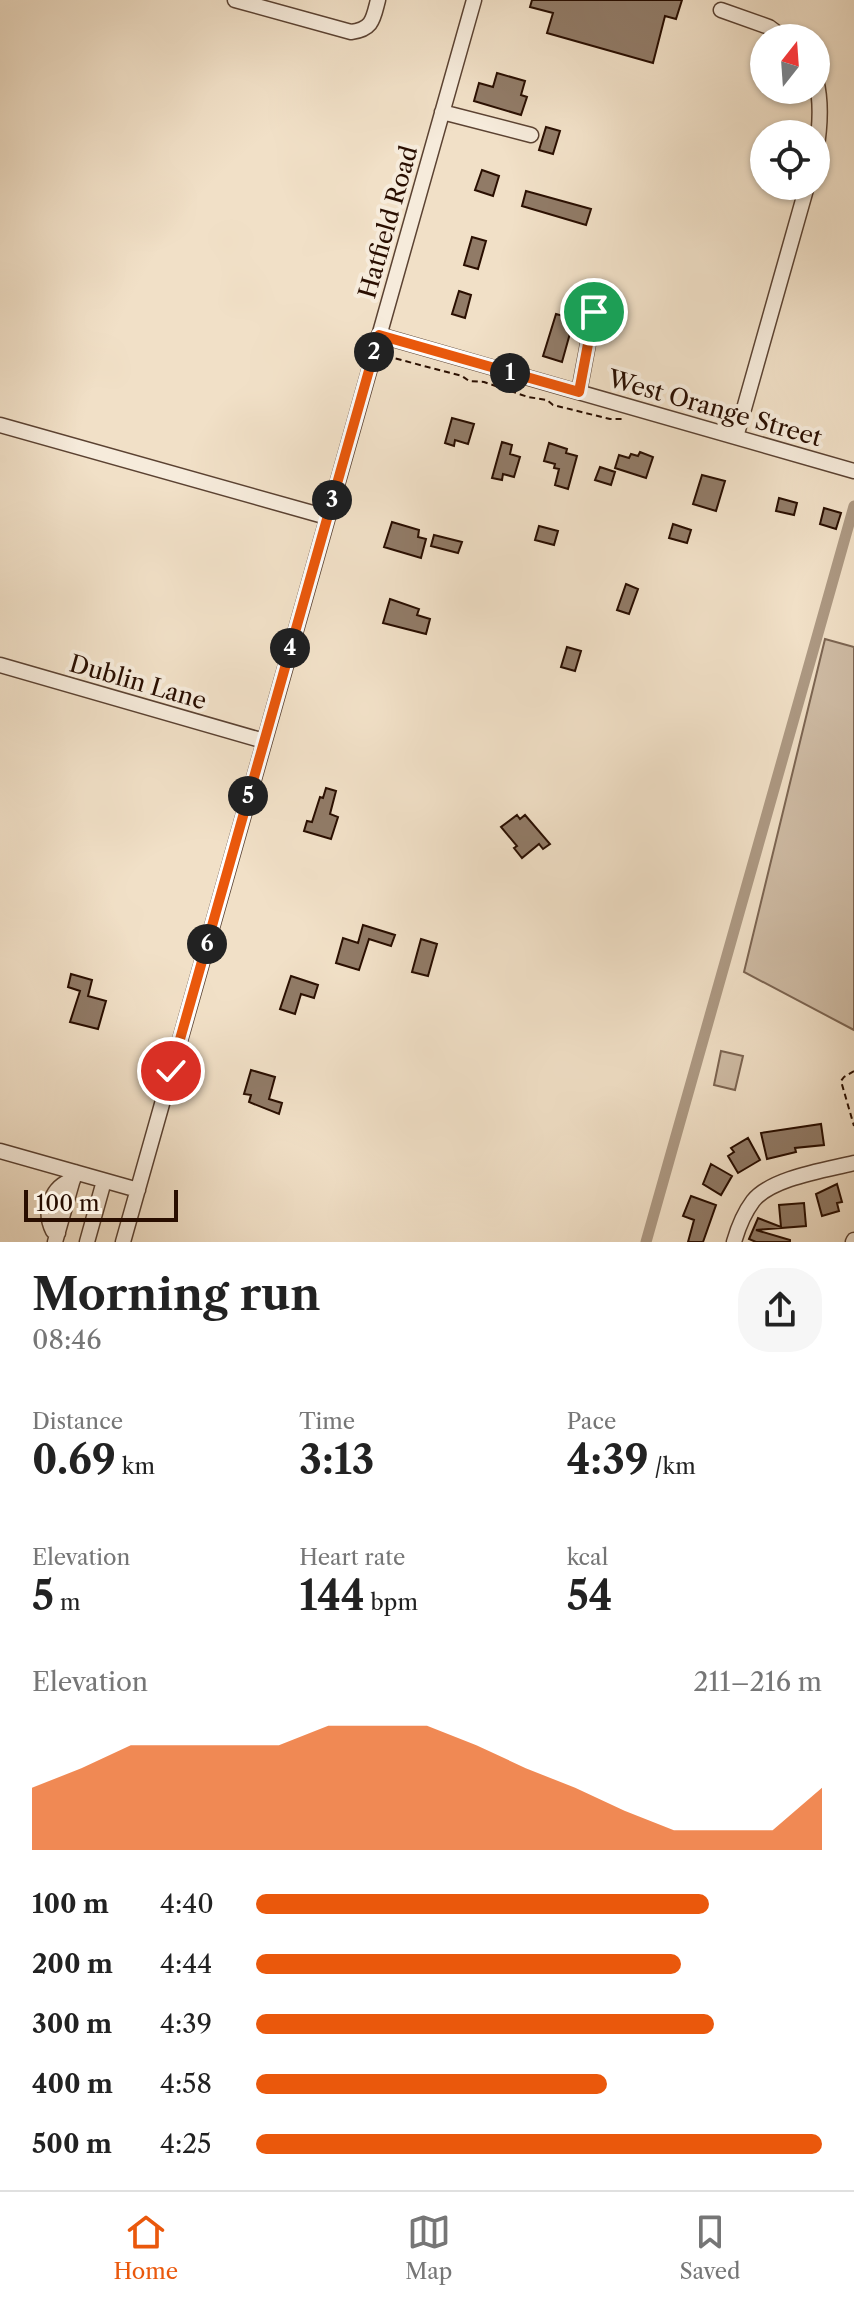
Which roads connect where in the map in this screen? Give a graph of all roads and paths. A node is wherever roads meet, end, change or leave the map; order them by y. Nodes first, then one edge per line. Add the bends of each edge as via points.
1 (235, 0) edge
2 (378, 0) edge
3 (474, 0) edge
4 (721, 10) dead end
5 (761, 24) edge
6 (442, 112) junction
7 (531, 135) dead end
8 (803, 200) edge
9 (594, 312) dead end
10 (379, 335) junction
11 (384, 355) dead end
12 (579, 392) junction
13 (623, 418) dead end
14 (0, 425) edge
15 (736, 437) junction
16 (854, 471) edge
17 (327, 517) junction
18 (0, 665) edge
19 (264, 741) junction
20 (854, 1071) edge
21 (854, 1126) edge
22 (0, 1151) edge
23 (854, 1163) edge
24 (74, 1176) junction
25 (104, 1181) junction
26 (138, 1190) junction
27 (57, 1237) edge
28 (87, 1242) edge
29 (123, 1242) edge
30 (734, 1242) edge

1 - 2 street via 351,32 372,22
3 - 6 street, Hatfield Road
4 - 5 street
6 - 7 street
6 - 10 street, Hatfield Road
8 - 15 street
9 - 12 street
10 - 12 street, West Orange Street
10 - 17 street, Hatfield Road
11 - 13 path via 553,405
12 - 15 street, West Orange Street
14 - 17 street
15 - 16 street, West Orange Street
17 - 19 street, Hatfield Road
18 - 19 street, Dublin Lane
19 - 26 street, Hatfield Road
20 - 21 path via 841,1081
22 - 24 street
23 - 30 street via 770,1188 754,1200
24 - 25 street
24 - 27 street
25 - 26 street
25 - 28 street
26 - 29 street, Hatfield Road

